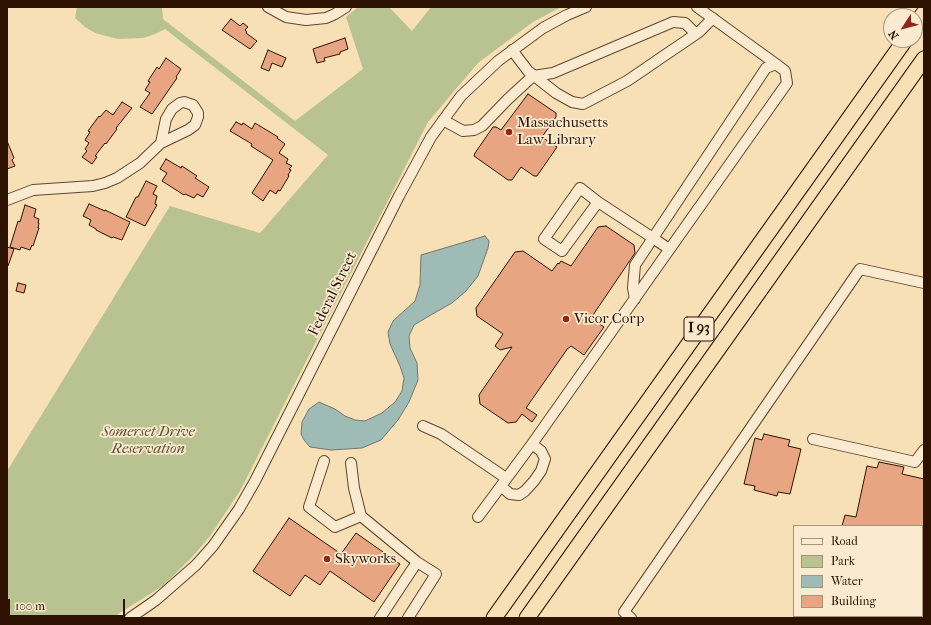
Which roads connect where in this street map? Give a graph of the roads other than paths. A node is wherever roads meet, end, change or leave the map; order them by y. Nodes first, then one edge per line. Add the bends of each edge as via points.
1 (268, 7) edge
2 (346, 7) edge
3 (586, 7) edge
4 (697, 7) edge
5 (713, 18) junction
6 (696, 34) junction
7 (899, 48) edge
8 (512, 50) junction
9 (924, 59) edge
10 (776, 64) junction
11 (534, 76) junction
12 (443, 120) junction
13 (161, 143) dead end
14 (7, 200) edge
15 (598, 202) junction
16 (653, 238) junction
17 (669, 249) junction
18 (924, 283) edge
19 (634, 299) junction
20 (423, 426) dead end
21 (813, 439) dead end
22 (532, 444) junction
23 (924, 450) edge
24 (324, 461) dead end
25 (351, 463) dead end
26 (504, 482) junction
27 (361, 516) junction
28 (478, 517) dead end
29 (417, 562) junction
30 (130, 618) edge
31 (380, 618) edge
32 (408, 618) edge
33 (494, 618) edge
34 (527, 618) edge
35 (631, 618) edge

1 - 2 street via 286,17 306,20 326,18
3 - 8 street, Federal Street via 543,28
4 - 5 street
5 - 6 street
5 - 10 street
6 - 11 street via 685,23 673,22 552,73
6 - 11 street via 626,81 583,104 572,102 556,93
7 - 33 highway, I 93
8 - 11 street
8 - 12 street, Federal Street via 461,96
9 - 34 highway, I 93
10 - 16 street via 766,68
10 - 17 street via 785,71 786,84
11 - 12 street via 482,126 474,130 463,131
12 - 30 street, Federal Street via 399,196 239,509 196,565 166,592
13 - 14 street via 134,168 111,181 93,186 33,190
15 - 15 street via 562,251 544,239 580,188
15 - 16 street
16 - 17 street
16 - 19 street via 635,265
17 - 19 street
18 - 35 street via 860,269 624,612
19 - 22 street
20 - 26 street via 441,434
21 - 23 street via 915,462
22 - 26 street
22 - 26 street via 541,451 545,459 534,481 519,495 510,494
24 - 27 street via 309,507 335,527
25 - 27 street
26 - 28 street
27 - 29 street
29 - 31 street
29 - 32 street via 436,574

